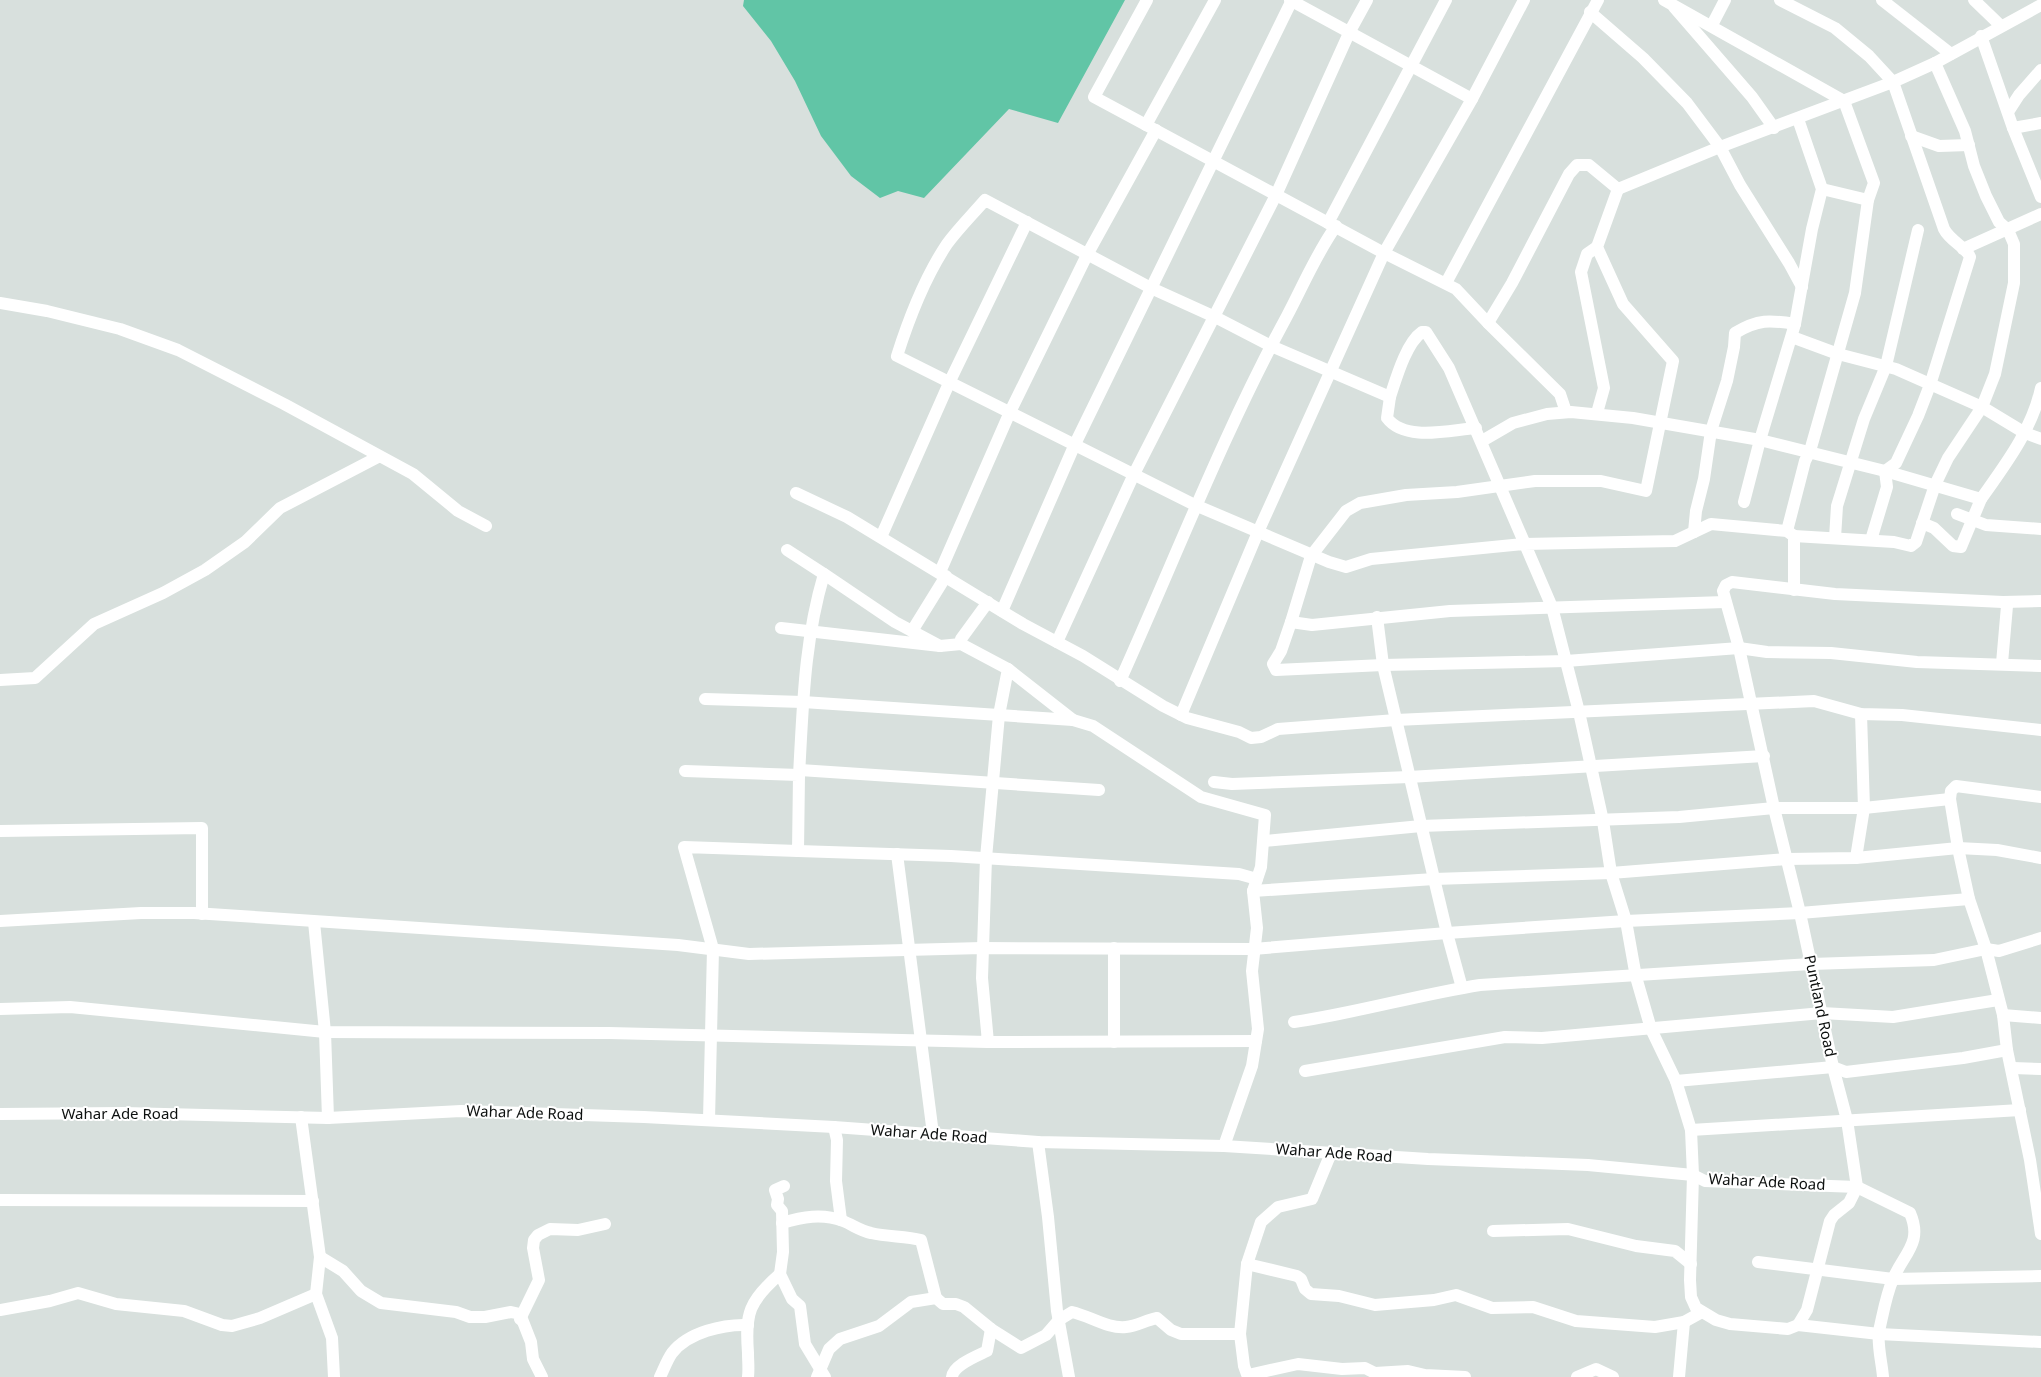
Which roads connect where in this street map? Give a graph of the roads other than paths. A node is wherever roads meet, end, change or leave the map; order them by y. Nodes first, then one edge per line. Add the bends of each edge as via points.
1 (1147, 0) edge
2 (1215, 0) edge
3 (1291, 0) edge
4 (1368, 0) edge
5 (1446, 0) edge
6 (1524, 0) edge
7 (1598, 0) edge
8 (1725, 0) edge
9 (1780, 0) edge
10 (1882, 0) edge
11 (1974, 0) edge
12 (1668, 2) edge
13 (2041, 5) edge
14 (1590, 12) junction
15 (1712, 25) junction
16 (2001, 26) junction
17 (1350, 31) junction
18 (1981, 36) junction
19 (1951, 54) junction
20 (1935, 63) junction
21 (1412, 66) junction
22 (2041, 70) edge
23 (1893, 82) junction
24 (1472, 99) junction
25 (1844, 100) junction
26 (2008, 112) junction
27 (1798, 120) junction
28 (2041, 124) edge
29 (1151, 127) junction
30 (1774, 128) junction
31 (2013, 128) junction
32 (1911, 136) junction
33 (1969, 145) junction
34 (1720, 147) junction
35 (1214, 161) junction
36 (1618, 189) junction
37 (1822, 189) junction
38 (1276, 195) junction
39 (2041, 198) edge
40 (1868, 200) junction
41 (2041, 214) edge
42 (1027, 222) junction
43 (1332, 225) junction
44 (1918, 230) dead end
45 (2008, 230) junction
46 (1597, 247) junction
47 (1963, 249) junction
48 (1384, 253) junction
49 (1087, 256) junction
50 (1446, 283) junction
51 (1802, 287) junction
52 (1150, 288) junction
53 (0, 303) edge
54 (1215, 316) junction
55 (1488, 323) junction
56 (1795, 324) junction
57 (1792, 337) junction
58 (1271, 346) junction
59 (1838, 354) junction
60 (1886, 366) junction
61 (1330, 371) junction
62 (950, 381) junction
63 (1930, 385) junction
64 (2041, 388) edge
65 (1390, 397) junction
66 (1982, 407) junction
67 (1010, 412) junction
68 (1566, 412) junction
69 (1597, 413) junction
70 (1661, 424) junction
71 (1476, 428) junction
72 (1711, 431) junction
73 (2025, 433) junction
74 (2041, 439) edge
75 (1760, 440) junction
76 (1482, 441) junction
77 (1075, 444) junction
78 (1810, 451) junction
79 (378, 457) junction
80 (1850, 464) junction
81 (1885, 471) junction
82 (1134, 474) junction
83 (1501, 485) junction
84 (1935, 486) junction
85 (796, 493) dead end
86 (1981, 499) junction
87 (1744, 502) dead end
88 (1195, 505) junction
89 (1958, 514) dead end
90 (1972, 520) junction
91 (1922, 523) junction
92 (486, 526) dead end
93 (2041, 529) edge
94 (1258, 532) junction
95 (1694, 532) junction
96 (1791, 534) junction
97 (881, 537) junction
98 (1835, 538) junction
99 (1871, 540) junction
100 (1523, 544) junction
101 (787, 550) dead end
102 (1311, 556) junction
103 (824, 574) junction
104 (943, 574) junction
105 (1794, 590) junction
106 (2041, 601) edge
107 (988, 602) junction
108 (1724, 602) junction
109 (2003, 602) junction
110 (1552, 607) junction
111 (1002, 611) junction
112 (1377, 617) junction
113 (1291, 622) junction
114 (781, 628) dead end
115 (810, 631) junction
116 (912, 631) junction
117 (1057, 642) junction
118 (962, 644) junction
119 (940, 646) junction
120 (1739, 648) junction
121 (1566, 661) junction
122 (2002, 663) junction
123 (1383, 665) junction
124 (2041, 666) edge
125 (1008, 669) junction
126 (0, 680) edge
127 (1120, 681) junction
128 (705, 699) dead end
129 (803, 702) junction
130 (1753, 705) junction
131 (1579, 712) junction
132 (1181, 714) junction
133 (1861, 714) junction
134 (999, 715) junction
135 (1073, 720) junction
136 (1396, 720) junction
137 (2041, 730) edge
138 (1764, 756) junction
139 (1590, 767) junction
140 (685, 771) dead end
141 (800, 772) junction
142 (1409, 777) junction
143 (1214, 782) dead end
144 (994, 783) junction
145 (1099, 790) dead end
146 (2041, 797) edge
147 (1950, 799) junction
148 (1774, 808) junction
149 (1864, 808) junction
150 (1603, 821) junction
151 (1421, 826) junction
152 (0, 831) edge
153 (1264, 841) junction
154 (1958, 848) junction
155 (798, 852) junction
156 (898, 854) junction
157 (986, 858) junction
158 (1856, 858) junction
159 (2041, 858) edge
160 (1787, 859) junction
161 (1611, 873) junction
162 (1434, 879) junction
163 (1255, 885) junction
164 (1969, 900) junction
165 (1800, 913) junction
166 (202, 914) junction
167 (0, 921) edge
168 (1626, 921) junction
169 (314, 922) junction
170 (1447, 933) junction
171 (2041, 938) edge
172 (982, 948) junction
173 (1114, 948) junction
174 (713, 949) junction
175 (1253, 949) junction
176 (910, 950) junction
177 (1986, 950) junction
178 (1811, 964) junction
179 (1636, 977) junction
180 (1462, 988) junction
181 (1998, 1000) junction
182 (0, 1008) edge
183 (1822, 1013) junction
184 (2003, 1014) junction
185 (2041, 1018) edge
186 (1294, 1022) dead end
187 (1651, 1029) junction
188 (325, 1032) junction
189 (712, 1035) junction
190 (921, 1040) junction
191 (1256, 1041) junction
192 (988, 1042) junction
193 (1114, 1042) junction
194 (2008, 1050) junction
195 (1833, 1068) junction
196 (2012, 1068) junction
197 (2041, 1069) edge
198 (1305, 1071) dead end
199 (1676, 1081) junction
200 (2020, 1110) junction
201 (0, 1114) edge
202 (302, 1117) junction
203 (328, 1118) junction
204 (709, 1120) junction
205 (1847, 1120) junction
206 (834, 1127) junction
207 (1691, 1130) junction
208 (933, 1134) junction
209 (1038, 1142) junction
210 (1224, 1146) junction
211 (1332, 1153) junction
212 (1694, 1176) junction
213 (784, 1186) dead end
214 (1857, 1187) junction
215 (0, 1200) edge
216 (313, 1201) junction
217 (2039, 1215) edge
218 (841, 1220) junction
219 (782, 1222) junction
220 (605, 1224) dead end
221 (1493, 1231) dead end
222 (2041, 1234) edge
223 (320, 1257) junction
224 (1758, 1262) dead end
225 (1246, 1264) junction
226 (1691, 1264) junction
227 (1818, 1270) junction
228 (780, 1274) junction
229 (2041, 1276) edge
230 (1893, 1279) junction
231 (316, 1294) junction
232 (936, 1298) junction
233 (0, 1310) edge
234 (1702, 1312) junction
235 (520, 1319) junction
236 (1059, 1320) junction
237 (1684, 1322) junction
238 (748, 1325) junction
239 (1798, 1325) junction
240 (991, 1329) junction
241 (1240, 1334) junction
242 (1879, 1334) junction
243 (2041, 1342) edge
244 (821, 1375) edge
245 (1374, 1375) edge
246 (1248, 1376) edge
247 (334, 1377) edge
248 (542, 1377) edge
249 (660, 1377) edge
250 (748, 1377) edge
251 (952, 1377) edge
252 (1070, 1377) edge
253 (1465, 1377) edge
254 (1577, 1377) edge
255 (1613, 1377) edge
256 (1679, 1377) edge
257 (1883, 1377) edge

1 - 29 street via 1094,97
2 - 29 street
3 - 17 street
3 - 35 street
4 - 17 street
5 - 21 street
6 - 24 street
7 - 14 street
8 - 15 street
9 - 23 street via 1835,28 1869,56
10 - 19 street
11 - 16 street
12 - 15 street
12 - 30 street via 1752,96
13 - 16 street
14 - 34 street via 1643,58 1687,104
14 - 50 street
15 - 25 street
16 - 18 street
17 - 21 street
17 - 38 street
18 - 19 street
18 - 26 street
19 - 20 street
20 - 23 street
20 - 33 street
21 - 24 street
21 - 43 street
22 - 26 street
23 - 25 street
23 - 32 street
24 - 48 street
25 - 27 street
25 - 40 street via 1874,183
26 - 31 street
27 - 30 street
27 - 37 street
28 - 31 street
29 - 35 street
29 - 49 street
30 - 34 street
31 - 39 street
32 - 33 street via 1939,146
32 - 47 street via 1944,230
33 - 45 street via 1986,196 1999,222
34 - 36 street
34 - 51 street
35 - 38 street
35 - 52 street
36 - 46 street
36 - 55 street via 1589,164 1577,165 1569,174
37 - 40 street
37 - 51 street
38 - 43 street
38 - 54 street
40 - 59 street via 1854,293
41 - 45 street
42 - 49 street
42 - 62 street
42 - 62 street via 985,200 948,243 938,260 897,356
43 - 48 street
43 - 58 street
44 - 60 street
45 - 47 street
45 - 66 street via 2014,244 2014,283 1995,374
46 - 69 street via 1587,254 1581,272 1604,388
46 - 70 street via 1624,304 1673,361
47 - 63 street via 1970,257 1968,267
48 - 50 street
48 - 61 street
49 - 52 street
49 - 67 street
50 - 55 street via 1466,298
51 - 56 street
52 - 54 street
52 - 77 street
53 - 79 street via 120,329 178,350
54 - 58 street
54 - 82 street
55 - 68 street via 1560,394
56 - 57 street
56 - 72 street via 1765,321 1735,332 1726,381
57 - 59 street
57 - 75 street
58 - 61 street
58 - 88 street
59 - 60 street
59 - 78 street
60 - 63 street
60 - 80 street via 1874,391
61 - 65 street
61 - 94 street
62 - 67 street
62 - 97 street
63 - 66 street
63 - 81 street via 1896,463
64 - 73 street
65 - 71 street via 1387,418 1402,430 1414,433
65 - 71 street via 1400,367 1416,336 1426,332 1449,368
66 - 73 street
66 - 84 street via 1948,458
67 - 77 street
67 - 104 street
68 - 69 street
68 - 76 street via 1513,423
69 - 70 street
70 - 72 street
70 - 83 street via 1646,491 1601,481 1535,481
71 - 76 street
72 - 75 street
72 - 95 street
73 - 74 street
73 - 86 street
75 - 78 street
75 - 87 street
76 - 83 street
77 - 82 street
77 - 111 street
78 - 80 street
78 - 96 street via 1805,461
79 - 92 street via 412,474 458,511
79 - 126 street via 280,508 245,542 204,570 155,597 94,624 35,678
80 - 81 street
80 - 98 street via 1837,506
81 - 84 street
81 - 99 street via 1887,487
82 - 88 street
82 - 117 street
83 - 100 street
83 - 102 street via 1360,503 1346,511
84 - 86 street
84 - 91 street
85 - 97 street
86 - 90 street
88 - 94 street
88 - 127 street
89 - 90 street
90 - 91 street via 1962,547 1953,546 1934,528
90 - 93 street via 1986,525
91 - 99 street via 1916,542 1911,546
94 - 102 street
94 - 132 street
95 - 96 street via 1711,524
95 - 100 street via 1675,541
96 - 98 street
96 - 105 street
97 - 104 street
98 - 99 street
100 - 102 street via 1371,559 1346,567
100 - 110 street
101 - 103 street
102 - 113 street
103 - 115 street
103 - 116 street
104 - 107 street
104 - 116 street
105 - 108 street via 1732,582 1723,591
105 - 109 street
106 - 109 street
107 - 111 street
107 - 118 street via 961,639
108 - 110 street
108 - 120 street, Puntland Road
109 - 122 street via 2008,606
110 - 112 street
110 - 121 street
111 - 117 street
112 - 113 street via 1312,624
112 - 123 street
113 - 123 street via 1273,664 1276,670
114 - 115 street
115 - 119 street
115 - 129 street
116 - 119 street
117 - 127 street
118 - 119 street
118 - 125 street
120 - 121 street
120 - 122 street via 1917,662
120 - 130 street, Puntland Road
121 - 123 street
121 - 131 street
122 - 124 street
123 - 136 street
125 - 134 street
125 - 135 street
127 - 132 street
128 - 129 street
129 - 134 street
129 - 141 street
130 - 131 street
130 - 133 street via 1814,701
130 - 138 street, Puntland Road
131 - 136 street
131 - 139 street
132 - 136 street via 1250,738 1278,729
133 - 137 street via 1902,715
133 - 149 street
134 - 135 street
134 - 144 street
135 - 153 street via 1093,726 1201,797 1265,815
136 - 142 street
138 - 139 street
138 - 148 street, Puntland Road
139 - 142 street
139 - 150 street
140 - 141 street
141 - 144 street
141 - 155 street
142 - 143 street
142 - 151 street
144 - 145 street
144 - 157 street
146 - 147 street via 1956,786
147 - 149 street
147 - 154 street
148 - 149 street
148 - 150 street
148 - 160 street, Puntland Road
149 - 158 street
150 - 151 street
150 - 161 street
151 - 153 street
151 - 162 street
152 - 166 street via 202,828
153 - 163 street
154 - 158 street
154 - 159 street via 1997,850
154 - 164 street
155 - 156 street
155 - 174 street via 684,848
156 - 157 street
156 - 176 street
157 - 163 street via 1239,874
157 - 172 street
158 - 160 street
160 - 161 street
160 - 165 street, Puntland Road
161 - 162 street
161 - 168 street
162 - 163 street
162 - 170 street
163 - 175 street via 1257,928
164 - 165 street
164 - 177 street
165 - 168 street
165 - 178 street, Puntland Road
166 - 167 street via 141,913
166 - 169 street
168 - 170 street
168 - 179 street
169 - 174 street
169 - 188 street
170 - 175 street
170 - 180 street
171 - 177 street via 1999,951
172 - 173 street
172 - 176 street
172 - 192 street
173 - 175 street
173 - 193 street
174 - 176 street via 749,954
174 - 189 street
175 - 191 street
176 - 190 street
177 - 178 street via 1934,960
177 - 181 street
178 - 179 street
178 - 183 street, Puntland Road
179 - 180 street
179 - 187 street
180 - 186 street
181 - 183 street via 1893,1017
181 - 184 street
182 - 188 street via 70,1007
183 - 187 street
183 - 195 street, Puntland Road
184 - 185 street
184 - 194 street
187 - 198 street via 1542,1038 1506,1037
187 - 199 street
188 - 189 street
188 - 203 street
189 - 190 street
189 - 204 street
190 - 192 street
190 - 208 street
191 - 193 street
191 - 210 street via 1252,1066
192 - 193 street
194 - 195 street via 1846,1072
194 - 196 street
195 - 199 street
195 - 205 street, Puntland Road
196 - 197 street
196 - 200 street
199 - 207 street
200 - 205 street
200 - 217 street
201 - 202 street, Wahar Ade Road
202 - 203 street, Wahar Ade Road
202 - 216 street
203 - 204 street, Wahar Ade Road via 461,1111
204 - 206 street, Wahar Ade Road
205 - 207 street
205 - 214 street, Puntland Road
206 - 208 street, Wahar Ade Road
206 - 218 street
207 - 212 street
208 - 209 street, Wahar Ade Road
209 - 210 street, Wahar Ade Road
209 - 236 street
210 - 211 street, Wahar Ade Road
211 - 212 street, Wahar Ade Road via 1588,1165
211 - 225 street via 1312,1199 1278,1207 1261,1222
212 - 214 street, Wahar Ade Road via 1706,1181
212 - 226 street
213 - 219 street via 775,1190
214 - 227 street via 1849,1203 1830,1221
214 - 230 street via 1910,1213 1915,1236
215 - 216 street
216 - 223 street
217 - 222 street
218 - 219 street via 814,1216
218 - 232 street via 873,1234 921,1240
219 - 228 street
220 - 235 street via 538,1234 533,1248 539,1280
221 - 226 street via 1568,1229 1636,1246 1674,1251
223 - 231 street
223 - 235 street via 381,1302 470,1316 511,1312 520,1314
224 - 227 street
225 - 237 street via 1297,1276 1311,1294 1339,1296 1374,1305 1456,1295 1486,1306 1533,1308 1576,1320 1655,1327
225 - 241 street
226 - 234 street via 1691,1298
227 - 230 street
227 - 239 street via 1807,1310
228 - 238 street via 750,1307
228 - 244 street via 792,1300 800,1306 805,1344
229 - 230 street
230 - 242 street
231 - 233 street via 232,1326 184,1311 131,1307 78,1293 50,1302
231 - 247 street via 332,1338
232 - 240 street via 943,1304 964,1307
232 - 244 street via 911,1302 879,1326 840,1339 829,1349
234 - 237 street
234 - 239 street via 1730,1324 1788,1329
235 - 248 street
236 - 240 street via 1046,1335 1021,1348
236 - 241 street via 1072,1312 1112,1327 1124,1328 1157,1318 1171,1330 1182,1334
236 - 252 street
237 - 256 street
238 - 249 street via 731,1324 685,1341 673,1352
238 - 250 street
239 - 242 street
240 - 251 street via 987,1351 961,1364
241 - 246 street
242 - 243 street
242 - 257 street
245 - 246 street via 1365,1368 1298,1364
245 - 253 street via 1408,1371
254 - 255 street via 1596,1369

